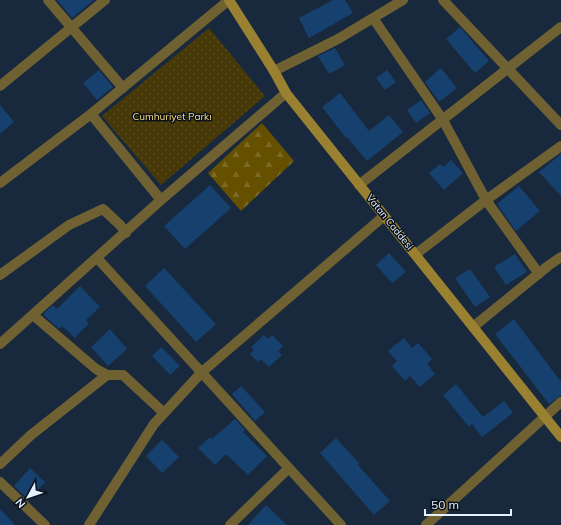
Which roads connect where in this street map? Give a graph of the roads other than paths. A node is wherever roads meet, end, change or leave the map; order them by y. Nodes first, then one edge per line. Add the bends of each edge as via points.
1 (48, 0) edge
2 (105, 0) edge
3 (229, 0) edge
4 (403, 0) edge
5 (442, 0) edge
6 (373, 18) junction
7 (72, 27) junction
8 (561, 27) edge
9 (508, 69) junction
10 (274, 71) junction
11 (0, 86) edge
12 (123, 88) junction
13 (286, 93) junction
14 (90, 114) junction
15 (443, 120) junction
16 (561, 125) edge
17 (561, 146) edge
18 (0, 183) edge
19 (359, 185) junction
20 (161, 200) junction
21 (486, 200) junction
22 (384, 216) junction
23 (126, 233) junction
24 (416, 254) junction
25 (97, 258) junction
26 (561, 258) edge
27 (539, 274) junction
28 (0, 275) edge
29 (34, 314) junction
30 (473, 327) junction
31 (0, 344) edge
32 (202, 372) junction
33 (107, 375) junction
34 (561, 402) edge
35 (164, 413) junction
36 (544, 417) junction
37 (561, 437) edge
38 (0, 464) edge
39 (289, 468) junction
40 (0, 482) edge
41 (45, 525) edge
42 (90, 525) edge
43 (230, 525) edge
44 (341, 525) edge
45 (426, 525) edge

1 - 7 street
2 - 7 street
3 - 10 street, Vatan Caddesi
3 - 12 street
4 - 6 street
5 - 9 street
6 - 10 street
6 - 15 street
7 - 11 street
7 - 12 street
8 - 9 street
9 - 15 street
9 - 16 street
10 - 13 street, Vatan Caddesi
12 - 14 street
13 - 19 street, Vatan Caddesi
13 - 20 street
14 - 18 street
14 - 20 street
15 - 19 street
15 - 21 street
17 - 21 street
19 - 22 street, Vatan Caddesi
20 - 23 street
21 - 24 street
21 - 27 street
22 - 24 street, Vatan Caddesi
22 - 32 street
23 - 25 street
23 - 28 street via 103,209 69,225
24 - 30 street, Vatan Caddesi
25 - 29 street
25 - 32 street
26 - 27 street
27 - 30 street
29 - 31 street
29 - 33 street via 96,369
30 - 36 street, Vatan Caddesi
32 - 35 street
32 - 39 street
33 - 35 street via 123,375
33 - 38 street via 30,436
34 - 36 street
35 - 42 street via 154,424
36 - 37 street, Vatan Caddesi
36 - 45 street
39 - 43 street
39 - 44 street
40 - 41 street

